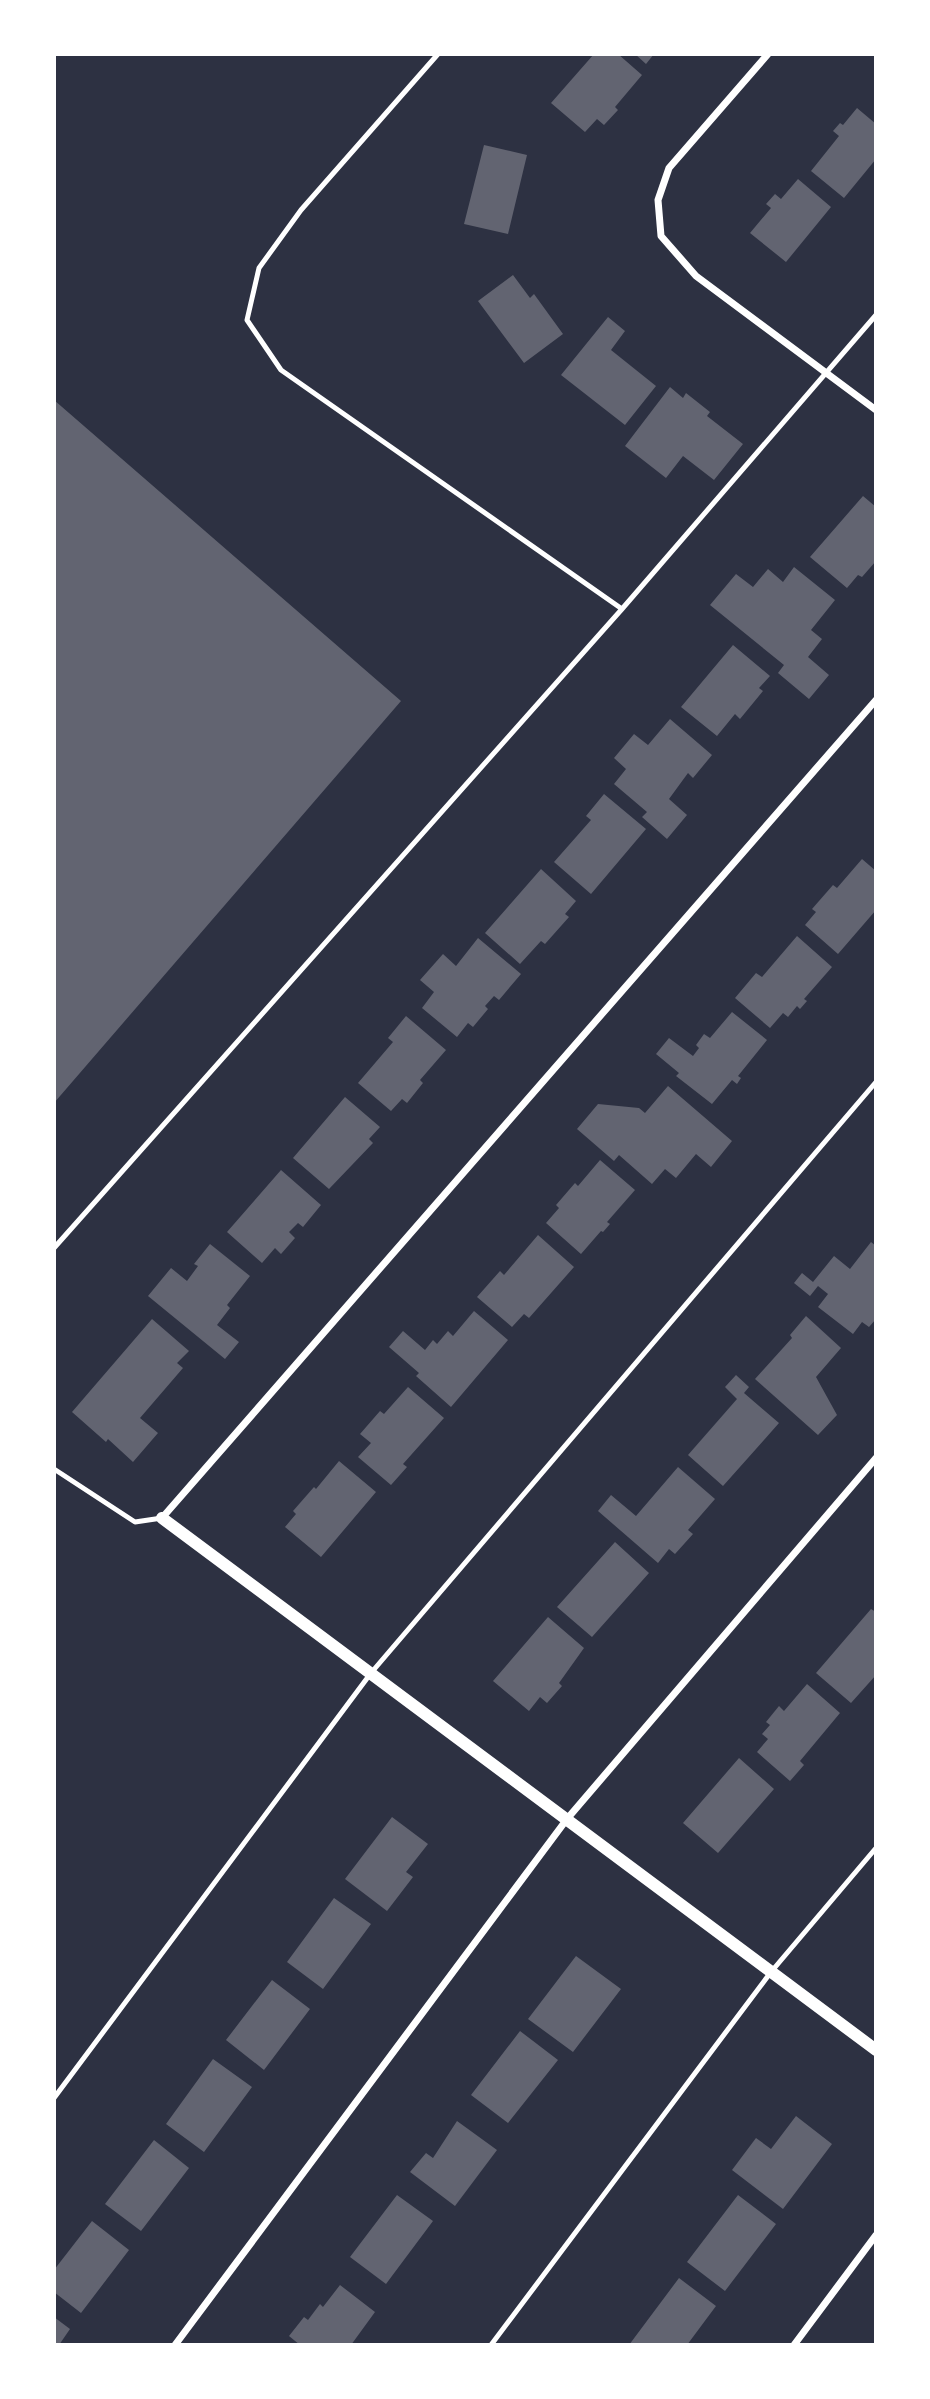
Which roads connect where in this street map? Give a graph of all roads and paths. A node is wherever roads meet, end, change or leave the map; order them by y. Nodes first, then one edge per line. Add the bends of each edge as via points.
1 (438, 54) edge
2 (768, 54) edge
3 (876, 315) edge
4 (825, 372) junction
5 (876, 410) edge
6 (622, 608) junction
7 (876, 700) edge
8 (876, 1082) edge
9 (54, 1248) edge
10 (876, 1458) edge
11 (54, 1469) edge
12 (162, 1518) junction
13 (371, 1674) junction
14 (567, 1819) junction
15 (876, 1848) edge
16 (771, 1972) junction
17 (876, 2050) edge
18 (54, 2098) edge
19 (876, 2235) edge
20 (175, 2345) edge
21 (491, 2345) edge
22 (794, 2345) edge

1 - 6 lane via 301,210 259,268 247,320 281,370
2 - 4 street via 668,168 658,200 661,236 696,276
3 - 4 lane
4 - 5 street
4 - 6 lane
6 - 9 lane
7 - 12 street
8 - 13 lane
10 - 14 street
11 - 12 lane via 135,1521
12 - 13 street
13 - 14 street
13 - 18 lane
14 - 16 street
14 - 20 street
15 - 16 lane
16 - 17 street
16 - 21 lane
19 - 22 street

